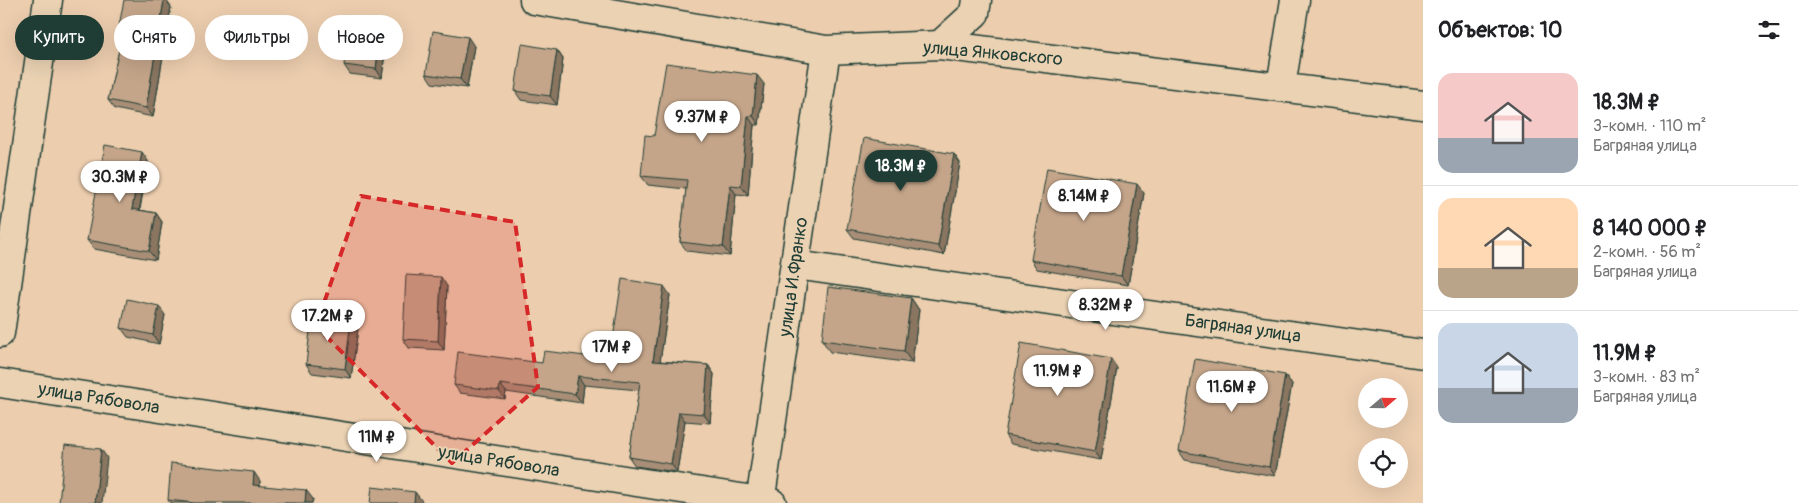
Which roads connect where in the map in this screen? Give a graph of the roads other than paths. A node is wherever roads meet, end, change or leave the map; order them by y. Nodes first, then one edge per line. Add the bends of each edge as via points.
1 (48, 0) edge
2 (534, 0) edge
3 (977, 0) edge
4 (1295, 0) edge
5 (940, 45) junction
6 (826, 50) junction
7 (1281, 86) junction
8 (1423, 105) edge
9 (795, 265) junction
10 (0, 333) edge
11 (1423, 354) edge
12 (0, 383) edge
13 (764, 503) edge

1 - 10 street
2 - 6 street, улица Янковского
3 - 5 street via 974,13
4 - 7 street
5 - 6 street, улица Янковского
5 - 7 street, улица Янковского
6 - 9 street, улица И.Франко
7 - 8 street, улица Янковского
9 - 11 street, Багряная улица
9 - 13 street, улица И.Франко
12 - 13 street, улица Рябовола

